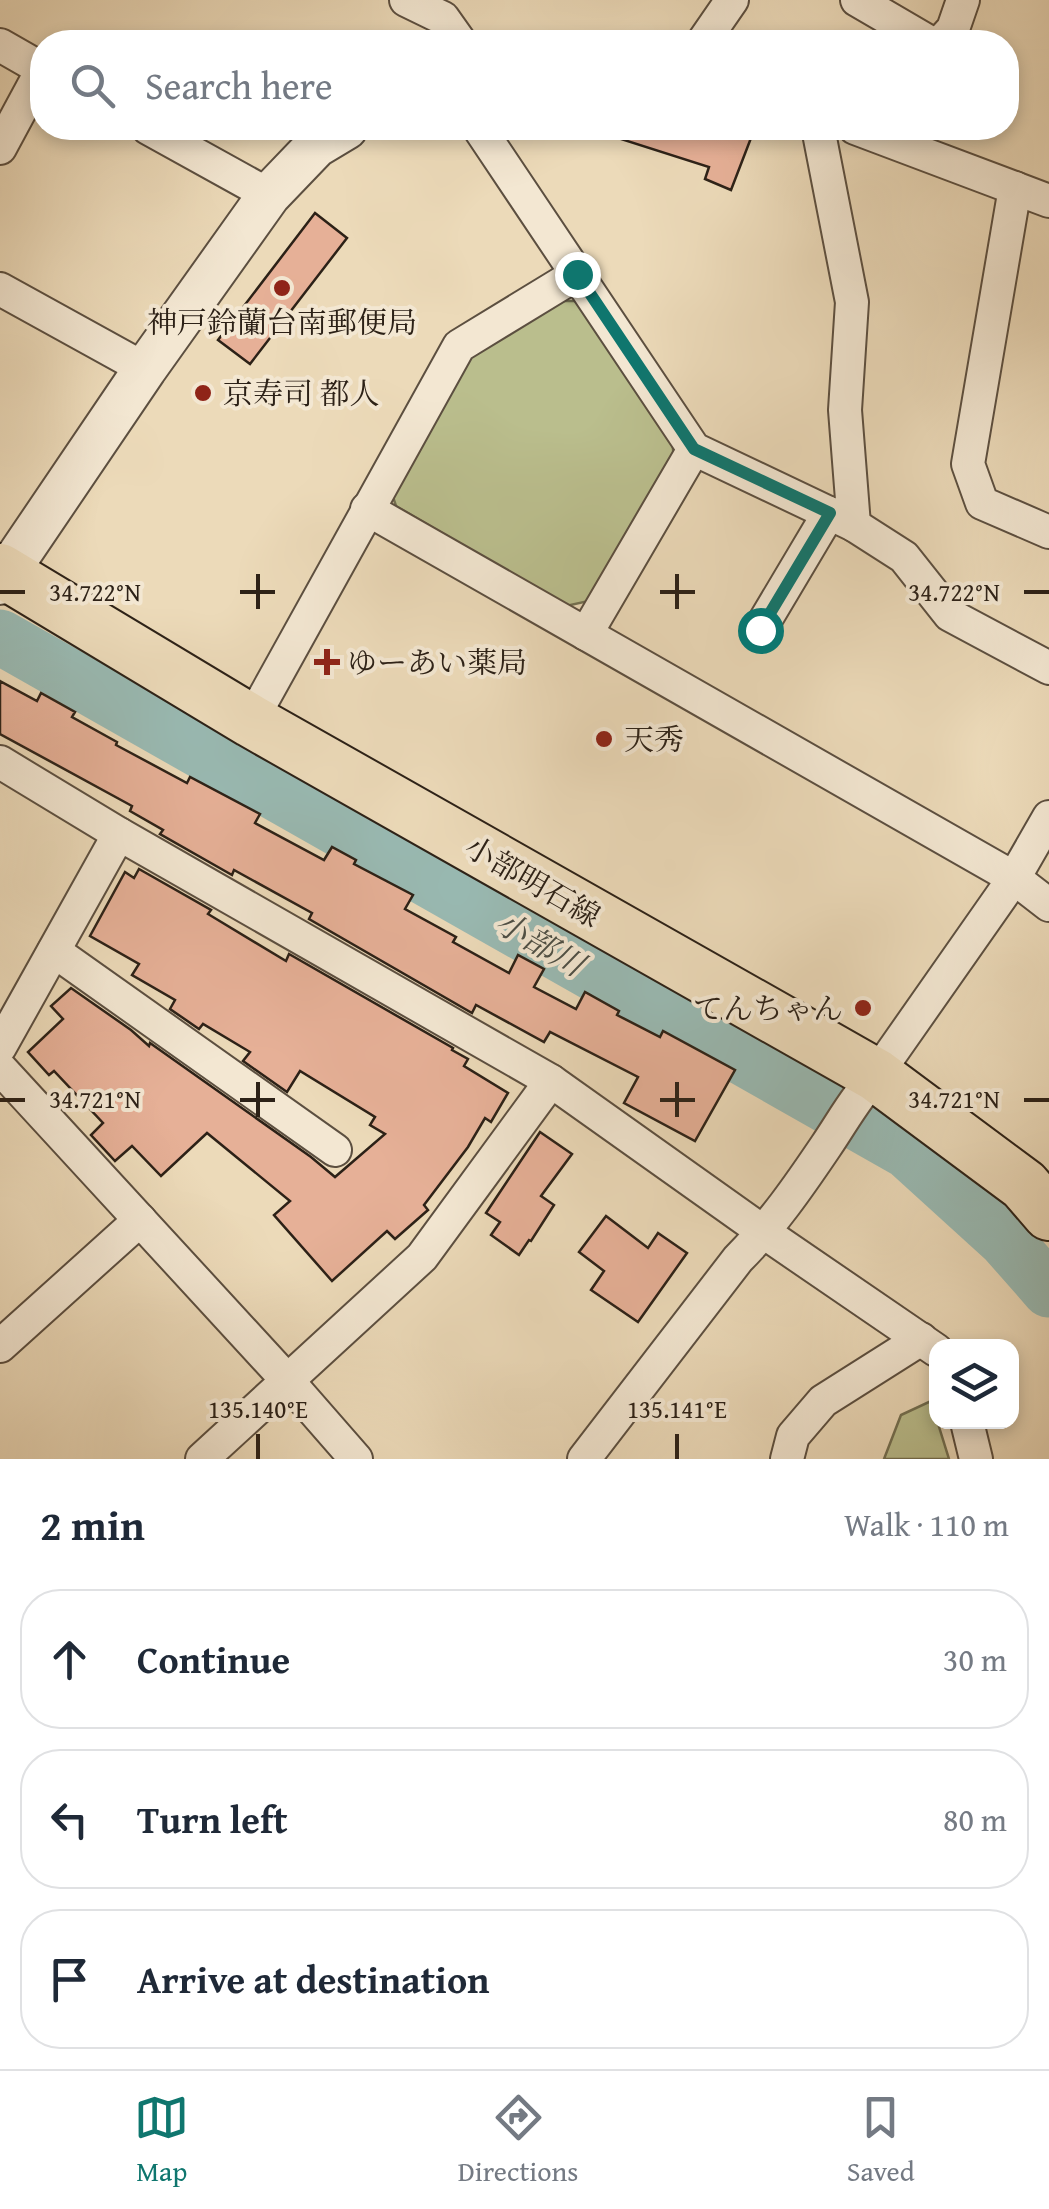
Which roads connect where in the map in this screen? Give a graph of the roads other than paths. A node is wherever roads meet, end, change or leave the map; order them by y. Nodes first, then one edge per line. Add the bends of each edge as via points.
1 (406, 0) edge
2 (732, 0) edge
3 (857, 0) edge
4 (963, 0) edge
5 (452, 30) edge
6 (712, 30) edge
7 (908, 30) edge
8 (952, 30) edge
9 (0, 46) edge
10 (30, 63) edge
11 (30, 92) edge
12 (170, 140) edge
13 (326, 140) edge
14 (488, 140) edge
15 (820, 140) edge
16 (886, 140) edge
17 (0, 148) edge
18 (1015, 188) junction
19 (269, 195) junction
20 (1049, 201) edge
21 (577, 274) junction
22 (0, 289) edge
23 (145, 369) junction
24 (694, 449) junction
25 (367, 509) junction
26 (842, 519) junction
27 (1049, 532) edge
28 (2, 575) edge
29 (760, 630) dead end
30 (586, 634) junction
31 (1049, 668) edge
32 (251, 721) junction
33 (0, 762) edge
34 (1049, 817) edge
35 (119, 834) junction
36 (1014, 878) junction
37 (1049, 905) edge
38 (54, 951) junction
39 (0, 1048) edge
40 (0, 1068) edge
41 (551, 1081) junction
42 (865, 1086) junction
43 (335, 1150) dead end
44 (1049, 1214) edge
45 (140, 1220) junction
46 (765, 1233) junction
47 (929, 1344) edge
48 (0, 1346) edge
49 (287, 1380) junction
50 (969, 1429) edge
51 (202, 1459) edge
52 (356, 1459) edge
53 (584, 1459) edge
54 (787, 1459) edge
55 (976, 1459) edge

1 - 5 street via 443,18
2 - 6 street
3 - 7 street
4 - 8 street
9 - 10 street
11 - 17 street
12 - 19 street
13 - 19 street
14 - 21 street
15 - 26 street via 852,302
16 - 18 street
18 - 20 street
18 - 27 street via 968,464 982,503
19 - 23 street
21 - 24 street
21 - 25 street via 459,346
22 - 23 street
23 - 28 street
24 - 26 street
24 - 30 street
25 - 30 street
25 - 32 street
26 - 29 street
26 - 31 street via 904,557 950,615
28 - 32 main road, 小部明石線
30 - 36 street
32 - 42 main road, 小部明石線
33 - 35 street
34 - 36 street
35 - 38 street
35 - 41 street
36 - 37 street
36 - 42 street
38 - 39 street
38 - 43 street
40 - 45 street
41 - 46 street
41 - 49 street via 422,1257
42 - 44 main road, 小部明石線 via 1024,1185
42 - 46 street
45 - 48 street
45 - 49 street
46 - 47 street
46 - 53 street via 738,1258
47 - 54 street via 823,1401 792,1436
49 - 51 street
49 - 52 street
50 - 55 street

